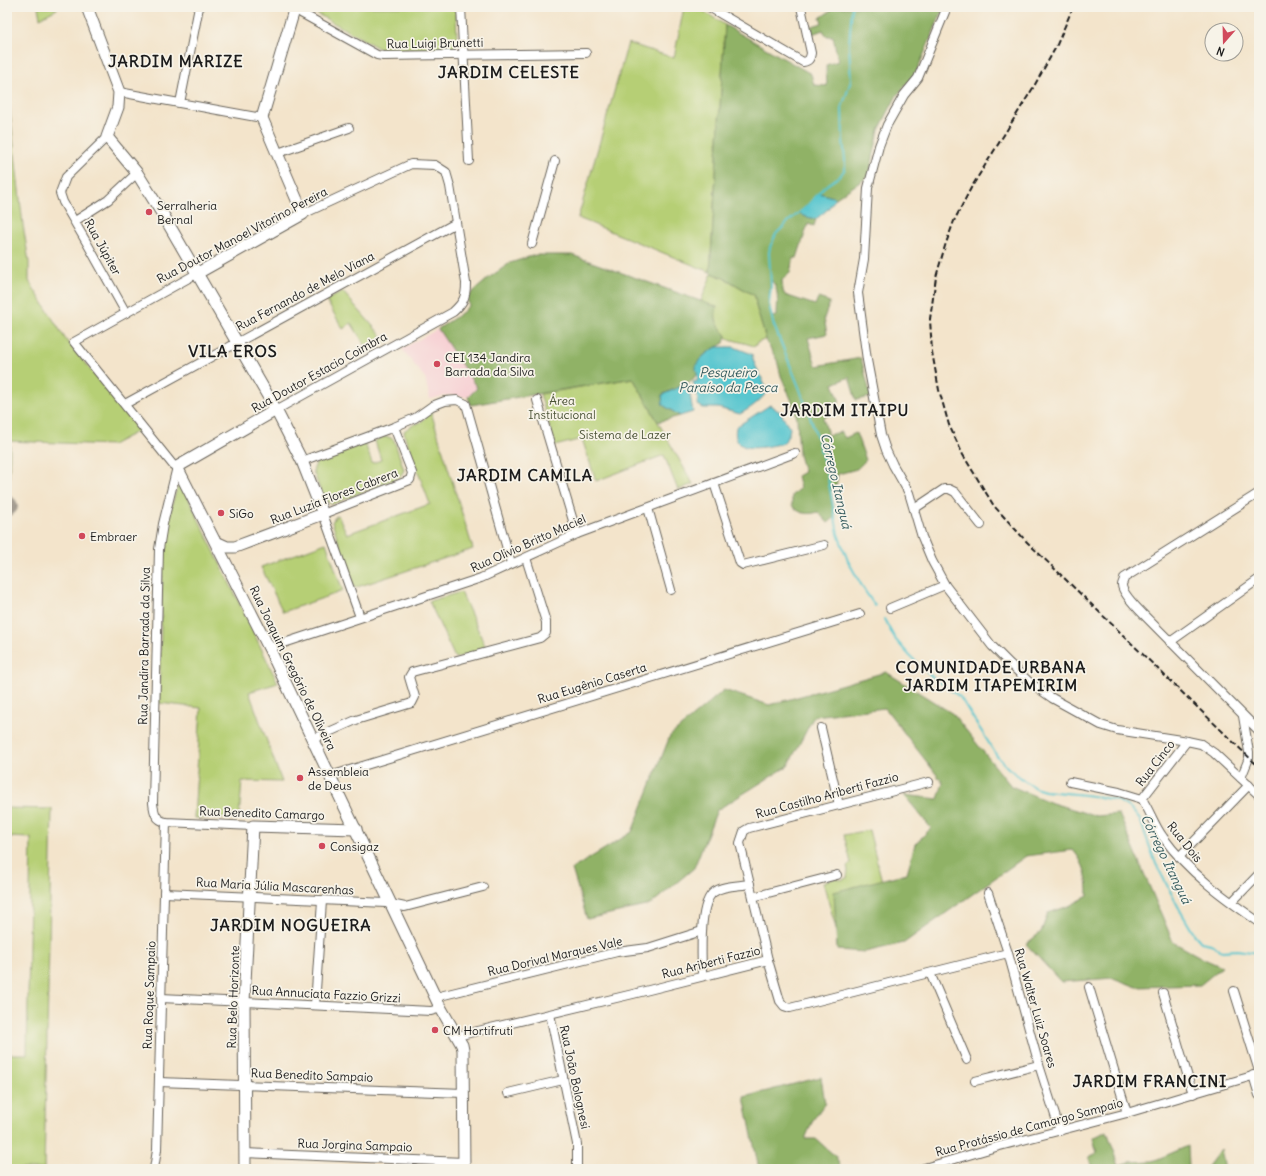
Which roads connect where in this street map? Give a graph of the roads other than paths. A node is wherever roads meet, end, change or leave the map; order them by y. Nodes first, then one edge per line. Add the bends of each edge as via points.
1 (88, 7) edge
2 (199, 7) edge
3 (295, 7) edge
4 (298, 7) edge
5 (461, 7) edge
6 (709, 7) edge
7 (801, 7) edge
8 (947, 7) edge
9 (720, 10) edge
10 (586, 53) dead end
11 (463, 55) junction
12 (119, 92) junction
13 (180, 103) junction
14 (262, 118) junction
15 (349, 128) dead end
16 (107, 138) junction
17 (278, 153) junction
18 (469, 161) dead end
19 (555, 161) dead end
20 (137, 173) junction
21 (303, 214) junction
22 (74, 222) junction
23 (456, 223) junction
24 (532, 244) dead end
25 (196, 274) junction
26 (466, 293) joint
27 (126, 313) junction
28 (74, 342) joint
29 (236, 342) junction
30 (537, 400) dead end
31 (125, 404) junction
32 (275, 415) junction
33 (394, 427) junction
34 (795, 453) dead end
35 (302, 461) junction
36 (177, 467) junction
37 (714, 483) junction
38 (1259, 493) edge
39 (648, 508) junction
40 (914, 509) junction
41 (323, 514) junction
42 (982, 525) dead end
43 (577, 534) junction
44 (216, 542) junction
45 (824, 545) dead end
46 (235, 547) junction
47 (526, 558) junction
48 (511, 563) junction
49 (229, 566) junction
50 (1259, 579) edge
51 (945, 585) junction
52 (671, 590) dead end
53 (890, 608) dead end
54 (860, 614) dead end
55 (360, 617) junction
56 (1170, 642) junction
57 (269, 648) junction
58 (1243, 716) junction
59 (821, 728) dead end
60 (1259, 731) edge
61 (313, 739) junction
62 (1187, 741) junction
63 (330, 776) junction
64 (1241, 778) junction
65 (929, 782) dead end
66 (1070, 782) dead end
67 (1249, 785) junction
68 (1259, 795) edge
69 (1142, 799) junction
70 (839, 805) junction
71 (166, 822) junction
72 (253, 826) junction
73 (356, 829) junction
74 (1179, 857) junction
75 (1259, 874) edge
76 (837, 875) dead end
77 (750, 884) junction
78 (483, 887) dead end
79 (164, 893) junction
80 (988, 893) dead end
81 (250, 897) junction
82 (753, 897) junction
83 (322, 900) junction
84 (389, 902) junction
85 (1232, 902) junction
86 (405, 907) junction
87 (399, 921) junction
88 (1259, 922) edge
89 (702, 931) junction
90 (1008, 953) junction
91 (768, 960) junction
92 (930, 973) junction
93 (702, 976) junction
94 (1090, 987) dead end
95 (1234, 990) dead end
96 (1163, 993) dead end
97 (161, 998) junction
98 (437, 1001) junction
99 (244, 1002) junction
100 (315, 1005) junction
101 (550, 1014) junction
102 (457, 1036) junction
103 (967, 1060) dead end
104 (1039, 1066) junction
105 (1257, 1073) edge
106 (564, 1080) junction
107 (975, 1081) dead end
108 (159, 1082) junction
109 (244, 1084) junction
110 (464, 1093) junction
111 (508, 1093) dead end
112 (1192, 1094) junction
113 (1259, 1095) edge
114 (1127, 1113) junction
115 (1060, 1131) junction
116 (245, 1153) junction
117 (464, 1165) edge
118 (154, 1169) edge
119 (244, 1169) edge
120 (577, 1169) edge
121 (921, 1169) edge

1 - 12 street
2 - 13 street
3 - 14 street
4 - 11 street, Rua Luigi Brunetti via 301,13 377,55
5 - 11 street
6 - 9 street
7 - 9 street via 811,53 808,61 803,62
8 - 40 street via 918,78 890,118 880,141 868,188 864,260 858,293 881,435
10 - 11 street, Rua Luigi Brunetti
11 - 18 street
12 - 13 street
12 - 16 street via 118,108
13 - 14 street
14 - 17 street
15 - 17 street
16 - 20 street
16 - 22 street, Rua Júpiter via 66,177 60,193
17 - 21 street
19 - 24 street
20 - 22 street via 108,200
20 - 25 street via 166,218
21 - 23 street, Rua Doutor Manoel Vitorino Pereira via 411,164 435,165 446,172
21 - 25 street, Rua Doutor Manoel Vitorino Pereira
22 - 27 street, Rua Júpiter
23 - 26 street, Rua Doutor Manoel Vitorino Pereira
23 - 29 street, Rua Fernando de Melo Viana
25 - 27 street, Rua Doutor Manoel Vitorino Pereira
25 - 29 street
26 - 32 street, Rua Doutor Estacio Coimbra via 462,304 453,312
27 - 28 street, Rua Doutor Manoel Vitorino Pereira
28 - 31 street, Rua Joaquim Gregório de Oliveira
29 - 31 street, Rua Fernando de Melo Viana
29 - 32 street
30 - 43 street
31 - 36 street, Rua Joaquim Gregório de Oliveira
32 - 35 street
32 - 36 street, Rua Doutor Estacio Coimbra
33 - 35 street
33 - 41 street, Rua Luzia Flores Cabrera via 412,473 410,480
33 - 48 street via 445,401 457,400 466,404
34 - 37 street, Rua Olivio Britto Maciel
35 - 41 street
36 - 44 street, Rua Joaquim Gregório de Oliveira
36 - 71 street, Rua Jandira Barrada da Silva via 159,549 152,803 158,819
37 - 39 street, Rua Olivio Britto Maciel
37 - 45 street via 740,563 743,565
38 - 56 street via 1124,578 1122,585 1129,597
39 - 43 street, Rua Olivio Britto Maciel
39 - 52 street
40 - 42 street via 944,489 949,489 955,492
40 - 51 street via 922,537
41 - 46 street, Rua Luzia Flores Cabrera
41 - 55 street
43 - 47 street, Rua Olivio Britto Maciel
44 - 46 street
44 - 49 street, Rua Joaquim Gregório de Oliveira
46 - 49 street via 229,554
47 - 48 street, Rua Olivio Britto Maciel
47 - 61 street via 546,622 546,632 540,638 412,672 409,677 415,697 412,702 356,720
48 - 55 street, Rua Olivio Britto Maciel via 481,578
49 - 57 street, Rua Joaquim Gregório de Oliveira
50 - 56 street
51 - 53 street
51 - 62 street via 992,646 1030,682 1052,698 1101,725
54 - 63 street, Rua Eugênio Caserta
55 - 57 street, Rua Olivio Britto Maciel
56 - 58 street
57 - 61 street, Rua Joaquim Gregório de Oliveira
58 - 60 street
58 - 64 street via 1249,758
59 - 70 street
61 - 63 street, Rua Joaquim Gregório de Oliveira
62 - 64 street via 1202,744 1214,752
62 - 69 street, Rua Cinco
63 - 73 street, Rua Joaquim Gregório de Oliveira
64 - 67 street
65 - 70 street, Rua Castilho Ariberti Fazzio
66 - 69 street
67 - 68 street
67 - 74 street
69 - 74 street, Rua Dois via 1162,836
70 - 77 street, Rua Castilho Ariberti Fazzio via 749,828 744,832 740,843
71 - 72 street, Rua Benedito Camargo
71 - 79 street, Rua Roque Sampaio
72 - 73 street, Rua Benedito Camargo
72 - 81 street, Rua Belo Horizonte
73 - 84 street, Rua Joaquim Gregório de Oliveira
74 - 85 street, Rua Dois via 1204,882
75 - 85 street
76 - 82 street
77 - 82 street
77 - 89 street via 713,892 707,900
78 - 86 street
79 - 81 street, Rua Maria Júlia Mascarenhas
79 - 97 street, Rua Roque Sampaio
80 - 90 street, Rua Walter Luiz Soares
81 - 83 street, Rua Maria Júlia Mascarenhas
81 - 99 street, Rua Belo Horizonte
82 - 91 street
83 - 84 street, Rua Maria Júlia Mascarenhas
83 - 100 street
84 - 86 street, Rua Maria Júlia Mascarenhas
84 - 87 street, Rua Joaquim Gregório de Oliveira
85 - 88 street, Rua Dois
86 - 87 street via 400,913
87 - 98 street, Rua Joaquim Gregório de Oliveira
89 - 93 street
89 - 98 street, Rua Dorival Marques Vale via 648,948 617,952
90 - 92 street, Rua Ariberti Fazzio
90 - 104 street, Rua Walter Luiz Soares
91 - 92 street, Rua Ariberti Fazzio via 780,1000 784,1006 790,1008
91 - 93 street, Rua Ariberti Fazzio
92 - 103 street
93 - 101 street, Rua Ariberti Fazzio
94 - 114 street
95 - 105 street
96 - 112 street
97 - 99 street, Rua Annuciata Fazzio Grizzi
97 - 108 street, Rua Roque Sampaio
98 - 100 street, Rua Annuciata Fazzio Grizzi via 438,1009 431,1012
98 - 102 street, Rua Joaquim Gregório de Oliveira
99 - 100 street, Rua Annuciata Fazzio Grizzi
99 - 109 street, Rua Belo Horizonte
101 - 102 street, Rua Ariberti Fazzio
101 - 106 street, Rua João Bolognesi
102 - 110 street, Rua Joaquim Gregório de Oliveira via 463,1050
104 - 107 street
104 - 115 street, Rua Walter Luiz Soares
105 - 112 street, Rua Protássio de Camargo Sampaio
105 - 113 street
106 - 111 street
106 - 120 street, Rua João Bolognesi via 577,1144
108 - 109 street, Rua Benedito Sampaio
108 - 118 street, Rua Roque Sampaio
109 - 110 street, Rua Benedito Sampaio
109 - 116 street, Rua Belo Horizonte
110 - 117 street, Rua Joaquim Gregório de Oliveira
112 - 114 street, Rua Protássio de Camargo Sampaio
114 - 115 street, Rua Protássio de Camargo Sampaio
115 - 121 street, Rua Protássio de Camargo Sampaio
116 - 117 street, Rua Jorgina Sampaio
116 - 119 street, Rua Belo Horizonte

